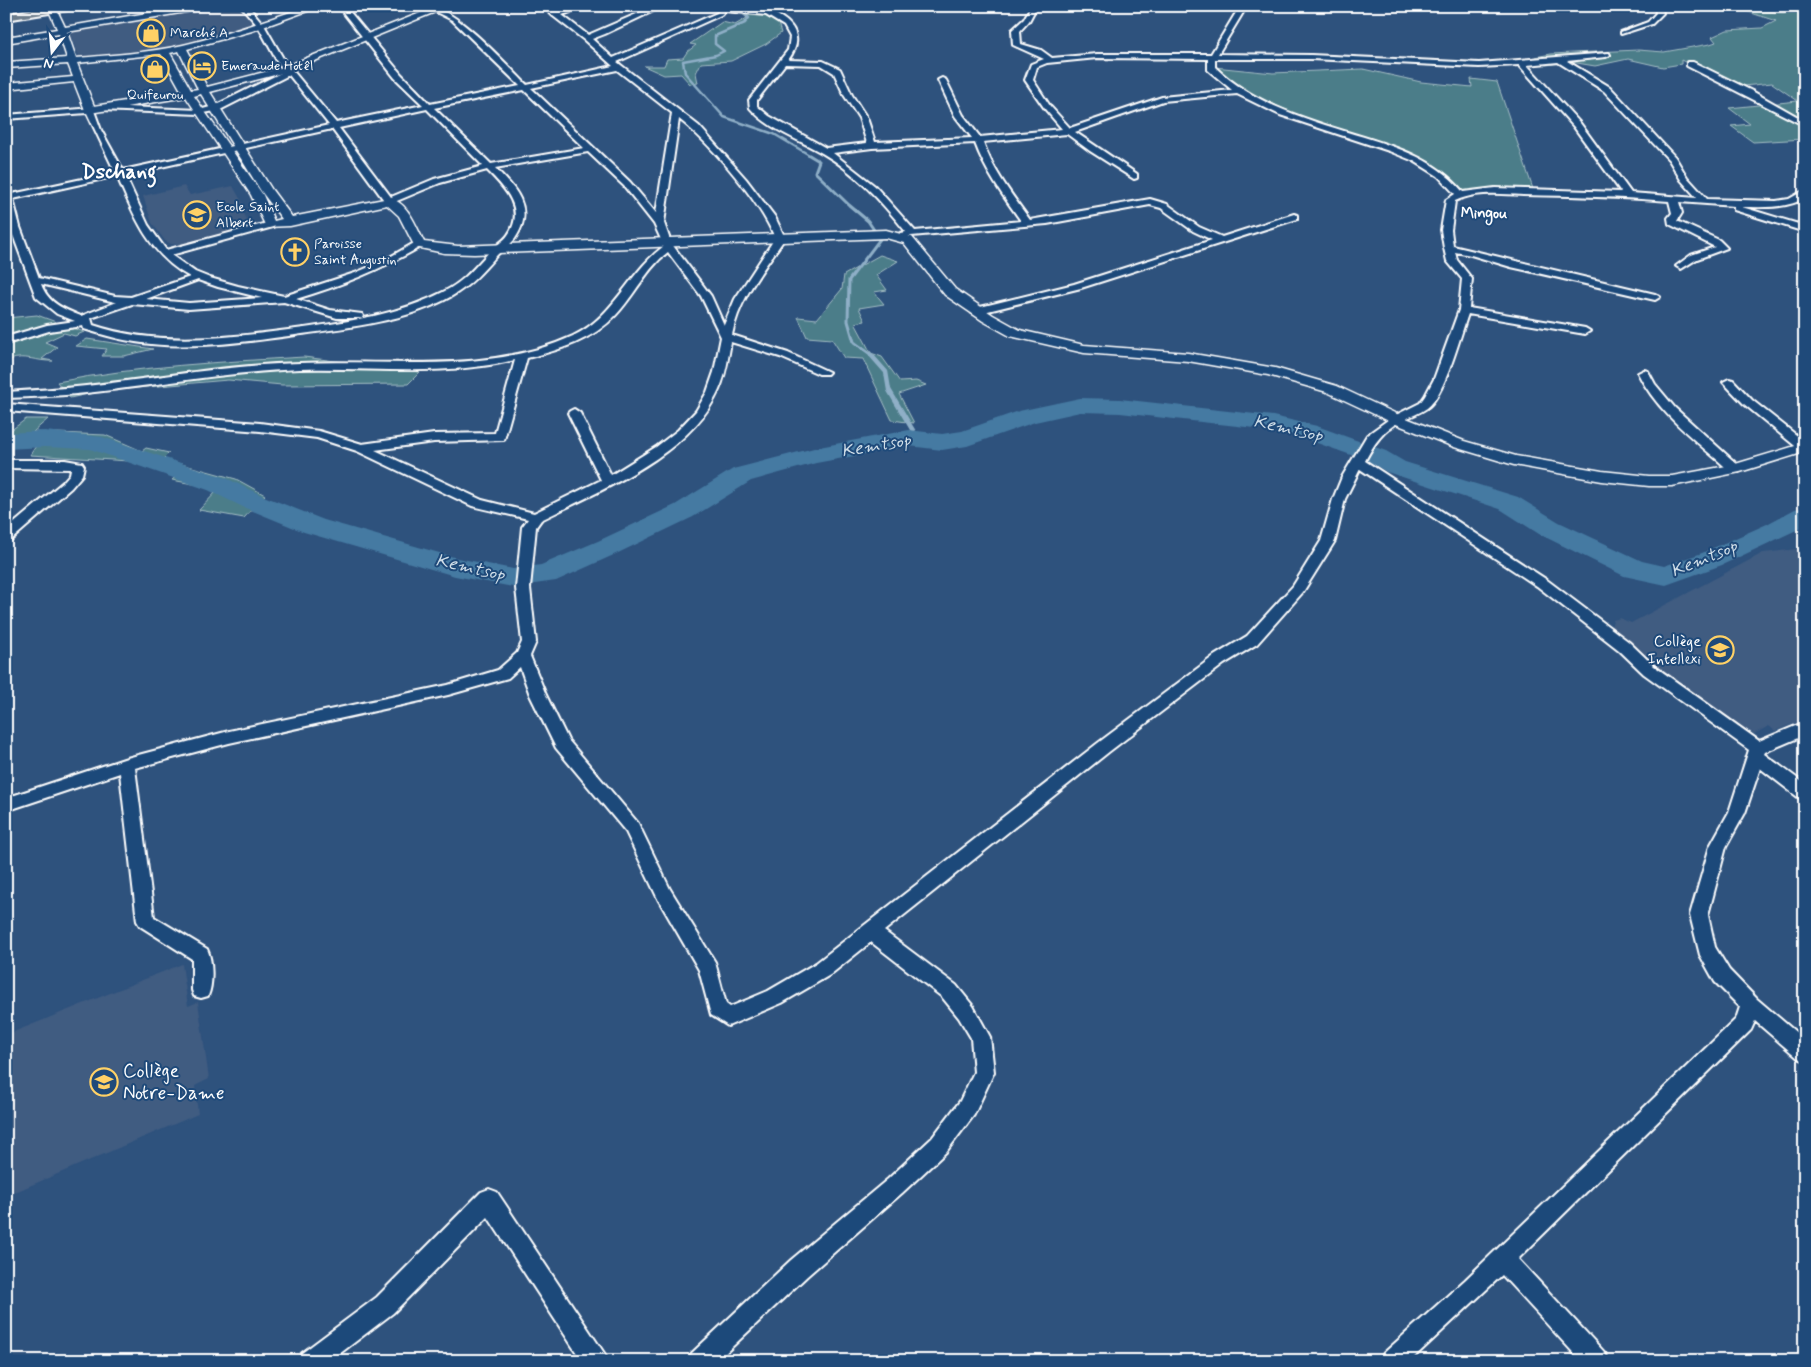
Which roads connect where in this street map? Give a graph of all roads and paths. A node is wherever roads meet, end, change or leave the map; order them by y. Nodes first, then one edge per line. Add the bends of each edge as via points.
1 (74, 6) edge
2 (204, 6) edge
3 (244, 6) edge
4 (317, 6) edge
5 (341, 6) edge
6 (446, 6) edge
7 (546, 6) edge
8 (584, 6) edge
9 (661, 6) edge
10 (782, 6) edge
11 (1034, 6) edge
12 (1244, 6) edge
13 (1658, 6) edge
14 (51, 8) edge
15 (725, 8) edge
16 (436, 10) junction
17 (764, 12) junction
18 (555, 15) junction
19 (6, 17) edge
20 (262, 25) junction
21 (62, 30) junction
22 (1623, 33) dead end
23 (365, 38) junction
24 (587, 38) junction
25 (6, 40) edge
26 (182, 48) junction
27 (164, 51) junction
28 (1606, 55) dead end
29 (1214, 56) junction
30 (72, 59) junction
31 (1559, 59) junction
32 (1052, 61) junction
33 (784, 62) junction
34 (1521, 63) junction
35 (616, 64) junction
36 (1690, 64) dead end
37 (6, 65) edge
38 (289, 71) junction
39 (78, 79) junction
40 (942, 80) dead end
41 (6, 86) edge
42 (525, 88) junction
43 (204, 91) junction
44 (1240, 91) junction
45 (189, 94) junction
46 (431, 106) junction
47 (102, 108) junction
48 (217, 108) junction
49 (90, 110) junction
50 (676, 111) junction
51 (199, 112) junction
52 (6, 116) edge
53 (1805, 124) edge
54 (334, 126) junction
55 (1069, 131) junction
56 (978, 140) junction
57 (872, 145) junction
58 (240, 148) junction
59 (590, 149) junction
60 (225, 150) junction
61 (825, 151) junction
62 (491, 168) junction
63 (119, 172) junction
64 (1134, 176) dead end
65 (1460, 194) junction
66 (7, 195) edge
67 (1628, 195) junction
68 (1804, 196) edge
69 (1673, 198) junction
70 (389, 201) junction
71 (1704, 201) junction
72 (1729, 204) junction
73 (1294, 217) dead end
74 (290, 222) junction
75 (659, 223) junction
76 (1027, 223) junction
77 (270, 225) junction
78 (1805, 229) edge
79 (899, 234) junction
80 (780, 238) junction
81 (1223, 241) junction
82 (418, 244) junction
83 (668, 245) junction
84 (501, 248) junction
85 (1449, 248) junction
86 (164, 254) junction
87 (1681, 266) dead end
88 (198, 277) junction
89 (36, 280) junction
90 (1655, 297) dead end
91 (284, 299) junction
92 (127, 301) junction
93 (1464, 310) junction
94 (976, 311) junction
95 (392, 315) junction
96 (88, 322) junction
97 (1585, 331) dead end
98 (726, 337) junction
99 (6, 341) edge
100 (522, 356) junction
101 (823, 372) dead end
102 (1644, 373) dead end
103 (1729, 382) dead end
104 (6, 395) edge
105 (6, 407) edge
106 (574, 413) dead end
107 (1396, 419) junction
108 (1804, 447) edge
109 (361, 448) junction
110 (1359, 460) junction
111 (6, 464) edge
112 (1735, 469) junction
113 (608, 481) junction
114 (536, 516) junction
115 (6, 536) edge
116 (523, 656) junction
117 (1805, 728) edge
118 (1757, 752) junction
119 (127, 764) junction
120 (1805, 793) edge
121 (6, 805) edge
122 (872, 932) junction
123 (201, 990) dead end
124 (1750, 1005) junction
125 (1805, 1052) edge
126 (1503, 1258) junction
127 (310, 1361) edge
128 (596, 1361) edge
129 (700, 1361) edge
130 (1392, 1361) edge
131 (1597, 1361) edge

1 - 14 main road
2 - 21 street
3 - 20 street
4 - 20 street
5 - 23 street
6 - 16 street
7 - 18 street
8 - 18 street
9 - 24 street
10 - 17 street
11 - 32 street via 1028,20 1016,30 1017,45
12 - 29 street
13 - 22 street via 1660,13 1656,19
14 - 19 main road
14 - 21 street
15 - 17 street
15 - 35 street
16 - 23 street
16 - 42 street via 454,19
17 - 33 street via 784,24 794,37 795,44
18 - 24 street
20 - 26 street
20 - 38 street
21 - 25 street
21 - 30 street
23 - 38 street
23 - 46 street via 398,76
24 - 35 street
26 - 27 street
26 - 43 street
27 - 30 street
27 - 45 street
28 - 31 street
29 - 32 street via 1097,56
29 - 34 street via 1448,64
29 - 44 street via 1211,68
30 - 37 street
30 - 39 street
31 - 34 street
31 - 71 street via 1607,89 1672,160
32 - 55 street via 1034,66 1029,80
33 - 57 street via 823,62 837,71 860,113
33 - 61 street via 753,100 754,106 764,117
34 - 67 street via 1576,124
35 - 42 street
35 - 50 street
36 - 53 street
38 - 43 street
38 - 48 street
38 - 54 street
39 - 41 street
39 - 49 street
40 - 56 street via 959,116
42 - 46 street
42 - 59 street
43 - 45 street
43 - 48 street
44 - 55 street via 1162,99
44 - 65 street via 1310,123 1392,148 1421,161 1449,181
45 - 47 street
45 - 51 street
46 - 54 street
46 - 62 street
47 - 49 street
47 - 51 street
48 - 51 street
48 - 58 street
49 - 52 street
49 - 63 street
50 - 75 street
50 - 80 street via 696,128 743,180 772,220
51 - 60 street
54 - 58 street
54 - 70 street
55 - 56 street
55 - 64 street
56 - 57 street
56 - 76 street via 1004,191
57 - 61 street
58 - 60 street
58 - 74 street
59 - 62 street
59 - 75 street via 627,184
60 - 63 street
60 - 77 street via 256,195
61 - 79 street via 867,184 895,212
62 - 70 street via 430,184
62 - 84 street via 520,207 512,236
63 - 66 street
63 - 86 street via 132,203
65 - 67 street
65 - 85 street via 1451,200 1447,213
66 - 89 street via 15,227
67 - 69 street
68 - 72 street via 1781,203
69 - 71 street
69 - 87 street via 1677,213 1672,222 1716,242 1722,248 1694,257
70 - 74 street
70 - 82 street via 396,204 406,217
71 - 72 street
72 - 78 street
73 - 81 street
74 - 77 street
75 - 83 street
76 - 79 street
76 - 81 street via 1150,202 1164,206 1196,229
77 - 86 street
79 - 80 street
79 - 94 street via 914,245 950,292
80 - 83 street
80 - 98 street via 735,309
81 - 94 street via 1077,286
82 - 84 street via 446,249
82 - 91 street via 359,275
83 - 84 street
83 - 98 street via 706,296
83 - 100 street via 653,259 613,312 597,326 578,338
84 - 95 street via 468,281 448,294
85 - 90 street
85 - 93 street via 1452,261 1468,279
86 - 88 street
88 - 91 street via 236,290
88 - 92 street
89 - 92 street
89 - 96 street via 40,297 60,312
91 - 92 street via 189,306
91 - 95 street via 330,315
92 - 96 street via 85,317
93 - 97 street
93 - 107 street via 1430,397 1424,405
94 - 107 street via 1015,333 1044,341 1084,349 1188,357 1270,371 1332,389
95 - 96 street via 297,333 195,342 151,341 106,333 88,327
96 - 99 street via 47,328
98 - 101 street via 784,355
98 - 113 street via 722,370 713,394 694,420 665,446
100 - 104 street via 468,364 240,370 84,390
100 - 109 street via 500,437 434,438
102 - 112 street via 1654,392
103 - 108 street via 1748,402
105 - 109 street via 260,426 319,435
106 - 113 street
107 - 110 street via 1371,438
107 - 112 street via 1491,454 1602,476 1672,481
108 - 112 street
109 - 114 street via 477,503
110 - 118 street via 1542,584
110 - 122 street via 1348,477 1328,541 1298,589 1252,640 1220,660 1112,741
111 - 115 street via 78,466 72,480
113 - 114 street
114 - 116 street via 529,527 523,588 529,642
116 - 119 street via 503,674 448,690 229,737
116 - 122 street via 562,744 632,828 664,894 708,968 718,1009 728,1017 775,997 822,969
117 - 118 street
118 - 120 street
118 - 124 street via 1737,813 1718,846 1699,915 1706,949 1722,976
119 - 121 street
119 - 123 street via 146,921 201,955
122 - 129 street via 949,991 966,1012 980,1037 984,1072 967,1108 938,1145
124 - 125 street
124 - 126 street via 1744,1024
126 - 130 street
126 - 131 street
127 - 128 street via 385,1305 489,1200

